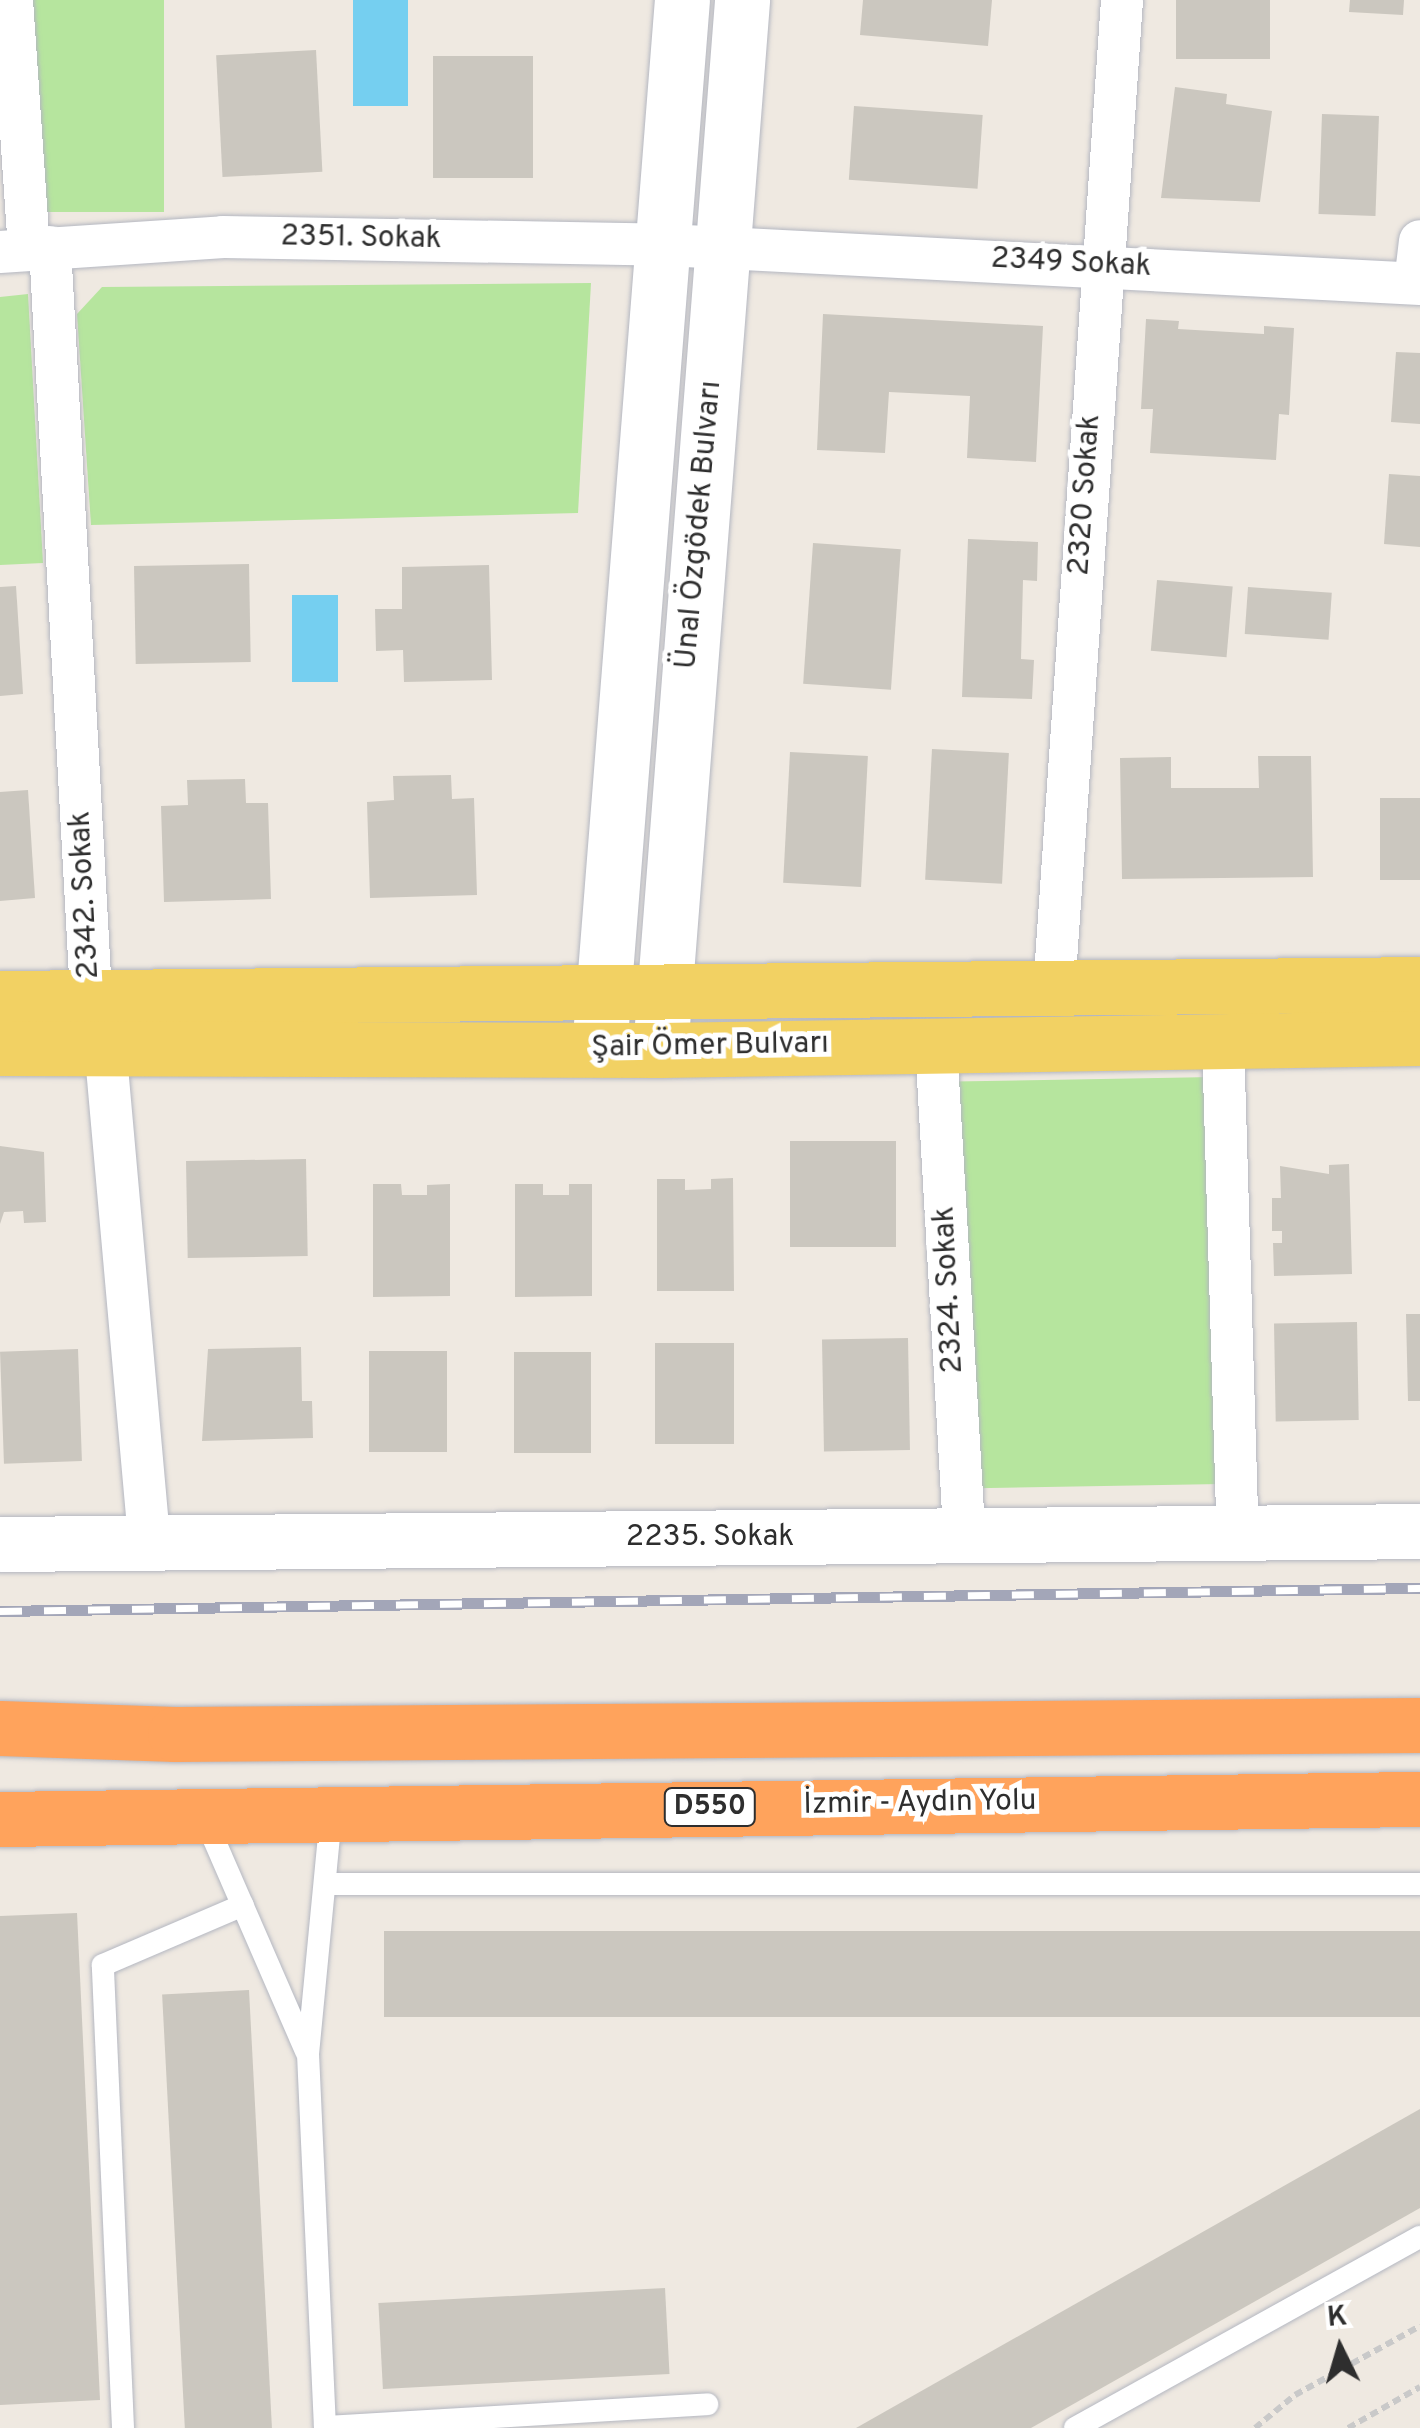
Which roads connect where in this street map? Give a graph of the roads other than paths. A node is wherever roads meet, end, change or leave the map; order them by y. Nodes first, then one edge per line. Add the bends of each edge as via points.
1 (12, 0) edge
2 (682, 0) edge
3 (742, 0) edge
4 (1122, 0) edge
5 (1420, 240) edge
6 (666, 245) junction
7 (722, 247) junction
8 (26, 249) edge
9 (1101, 265) junction
10 (1418, 284) edge
11 (1420, 984) edge
12 (1054, 990) junction
13 (602, 991) junction
14 (661, 992) junction
15 (0, 998) edge
16 (98, 1020) junction
17 (1420, 1038) edge
18 (1223, 1041) junction
19 (936, 1044) junction
20 (0, 1048) edge
21 (599, 1049) junction
22 (660, 1050) junction
23 (1420, 1531) edge
24 (1238, 1535) junction
25 (964, 1536) junction
26 (149, 1541) junction
27 (0, 1544) edge
28 (1420, 1725) edge
29 (0, 1728) edge
30 (1420, 1799) edge
31 (331, 1812) junction
32 (202, 1813) junction
33 (0, 1819) edge
34 (328, 1884) junction
35 (1420, 1884) edge
36 (243, 1905) junction
37 (308, 2054) junction
38 (1420, 2237) edge
39 (707, 2404) dead end
40 (123, 2428) edge
41 (325, 2428) edge
42 (1074, 2428) edge

1 - 8 street, 2342. Sokak
2 - 6 main road, Ünal Özgödek Bulvarı
3 - 7 main road, Ünal Özgödek Bulvarı
4 - 9 street, 2320 Sokak
5 - 10 street
6 - 7 street, 2351. Sokak
6 - 8 street, 2351. Sokak via 223,237
6 - 13 main road, Ünal Özgödek Bulvarı
7 - 9 street, 2349 Sokak
7 - 14 main road, Ünal Özgödek Bulvarı
8 - 16 street, 2342. Sokak
9 - 10 street, 2349 Sokak
9 - 12 street, 2320 Sokak
11 - 12 main road, Şair Ömer Bulvarı
12 - 14 main road, Şair Ömer Bulvarı
13 - 14 main road, Şair Ömer Bulvarı
13 - 16 main road, Şair Ömer Bulvarı
13 - 21 main road, Ünal Özgödek Bulvarı
14 - 22 main road, Ünal Özgödek Bulvarı
15 - 16 main road, Şair Ömer Bulvarı
16 - 20 main road, Şair Ömer Bulvarı
16 - 21 main road, Şair Ömer Bulvarı
16 - 26 street, 2342. Sokak
17 - 18 main road, Şair Ömer Bulvarı
18 - 19 main road, Şair Ömer Bulvarı
18 - 24 street
19 - 22 main road, Şair Ömer Bulvarı
19 - 25 street, 2324. Sokak
21 - 22 main road, Şair Ömer Bulvarı
23 - 24 main road, 2235. Sokak
24 - 25 main road, 2235. Sokak
25 - 26 main road, 2235. Sokak
26 - 27 main road, 2235. Sokak
28 - 29 highway via 195,1734
30 - 31 highway, İzmir - Aydın Yolu / D550
31 - 32 highway, İzmir - Aydın Yolu / D550
31 - 34 lane
32 - 33 highway, İzmir - Aydın Yolu / D550
32 - 36 lane
34 - 35 lane
34 - 37 lane
36 - 37 lane
36 - 40 lane via 103,1964
37 - 41 lane
38 - 42 lane
39 - 41 lane

